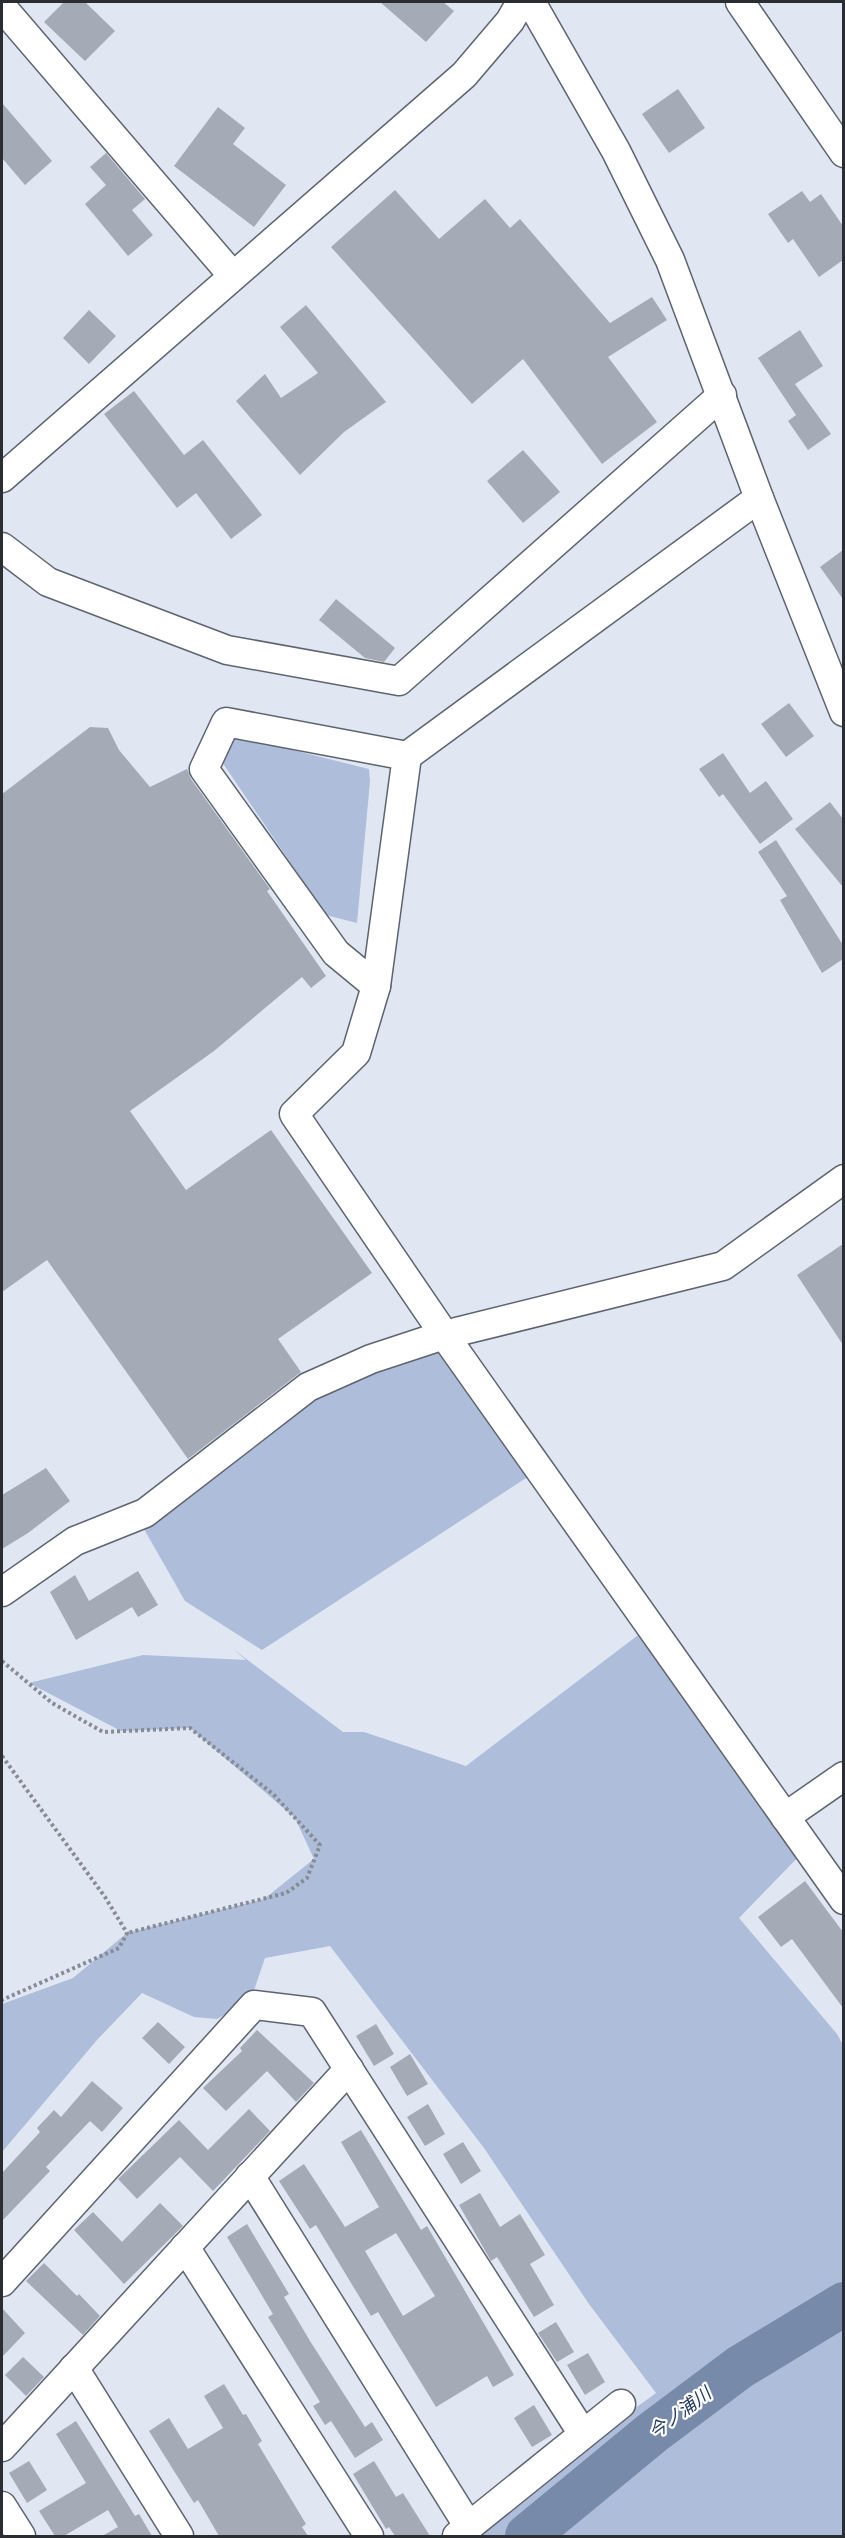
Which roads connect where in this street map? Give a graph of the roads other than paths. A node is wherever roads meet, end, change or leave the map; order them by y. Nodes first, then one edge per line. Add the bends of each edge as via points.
1 (521, 2) edge
2 (531, 2) edge
3 (740, 2) edge
4 (2, 7) edge
5 (843, 153) edge
6 (233, 276) junction
7 (722, 395) junction
8 (2, 478) edge
9 (759, 498) junction
10 (2, 547) edge
11 (842, 704) edge
12 (407, 756) junction
13 (376, 986) junction
14 (843, 1179) edge
15 (444, 1335) junction
16 (2, 1592) edge
17 (843, 1776) edge
18 (785, 1817) junction
19 (843, 1900) edge
20 (349, 2069) junction
21 (250, 2176) junction
22 (185, 2247) junction
23 (2, 2282) edge
24 (74, 2368) junction
25 (621, 2403) dead end
26 (583, 2434) junction
27 (2, 2447) edge
28 (2, 2505) edge
29 (463, 2532) edge
30 (21, 2536) edge
31 (179, 2536) edge
32 (369, 2536) edge

1 - 6 street via 510,21 464,75
2 - 7 street via 616,151 670,260
3 - 5 street
4 - 6 street
6 - 8 street
7 - 9 street
7 - 10 street via 399,681 227,650 48,582
9 - 11 street
9 - 12 street
12 - 13 street
12 - 13 street via 225,722 204,769 336,953
13 - 15 street via 356,1053 294,1114
14 - 15 street via 723,1266
15 - 16 street via 371,1359 308,1387 145,1514 75,1541
15 - 18 street
17 - 18 street
18 - 19 street
20 - 21 street
20 - 23 street via 312,2012 254,2005
20 - 26 street
21 - 22 street
21 - 29 street
22 - 24 street
22 - 32 street
24 - 27 street
24 - 31 street
25 - 26 street
26 - 29 street
28 - 30 street

